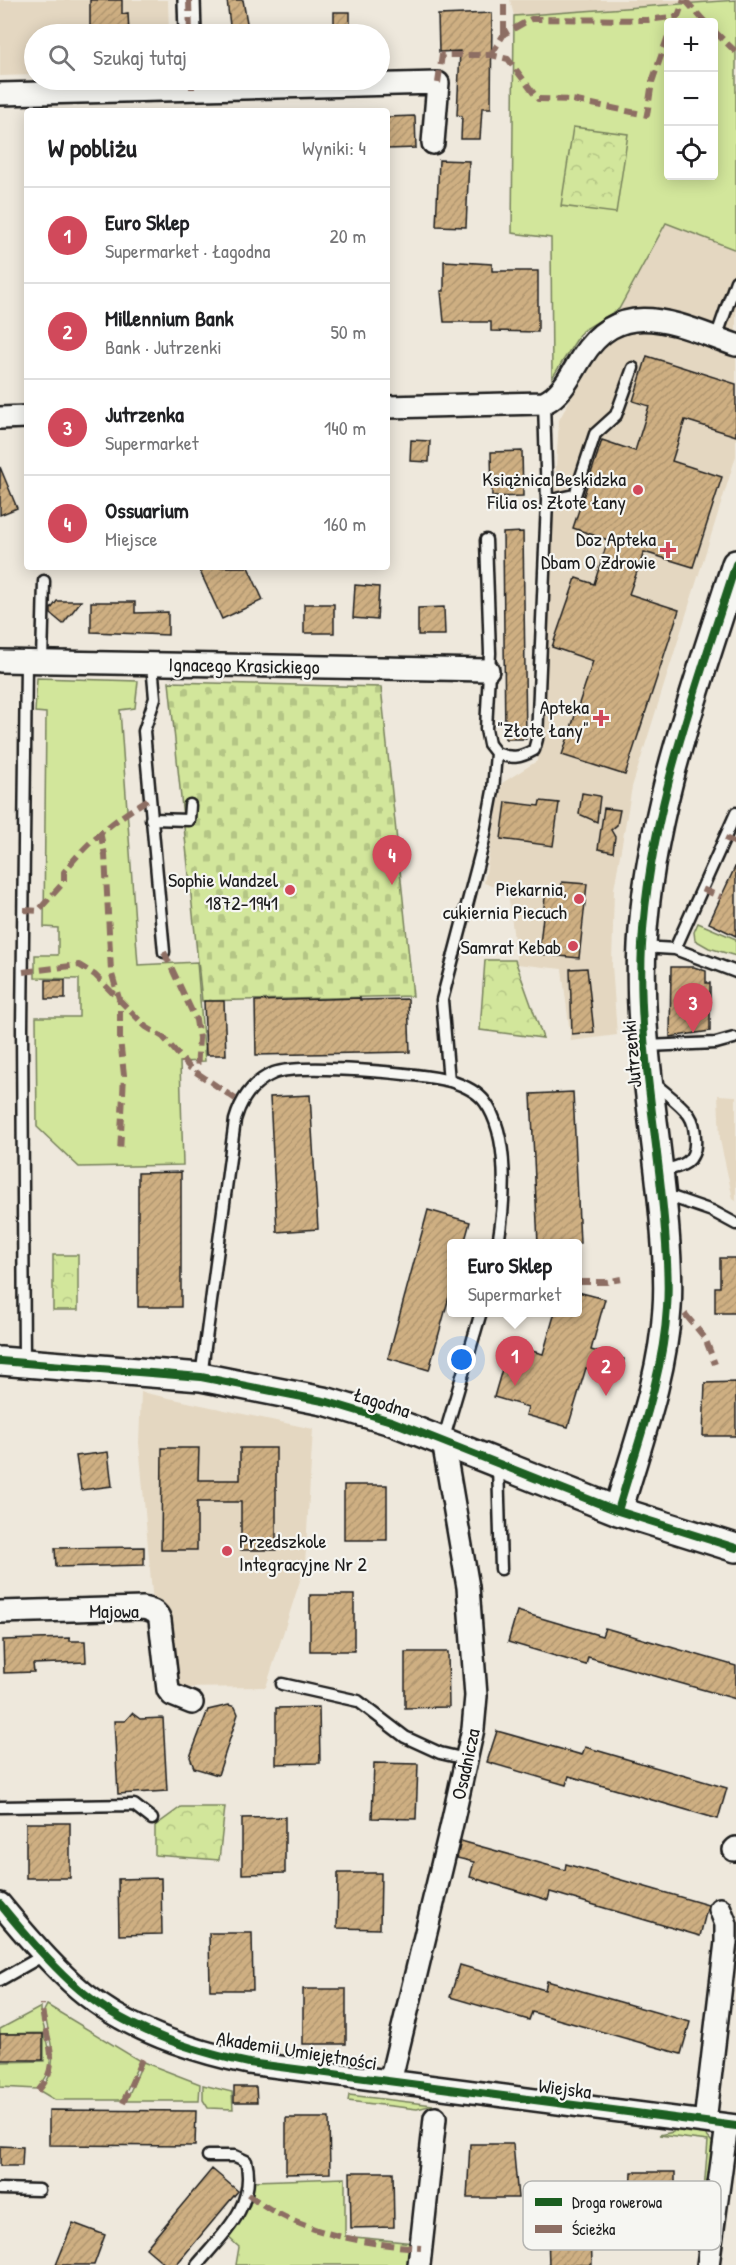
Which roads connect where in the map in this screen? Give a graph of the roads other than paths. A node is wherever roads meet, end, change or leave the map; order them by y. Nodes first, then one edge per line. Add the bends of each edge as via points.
1 (189, 0) edge
2 (190, 24) edge
3 (390, 83) edge
4 (77, 90) edge
5 (0, 94) edge
6 (434, 143) dead end
7 (736, 281) edge
8 (716, 338) junction
9 (736, 345) edge
10 (633, 368) dead end
11 (544, 403) junction
12 (390, 407) edge
13 (24, 417) edge
14 (0, 418) edge
15 (547, 501) junction
16 (486, 540) dead end
17 (736, 564) edge
18 (44, 581) dead end
19 (0, 661) edge
20 (34, 662) junction
21 (152, 664) junction
22 (488, 670) junction
23 (496, 753) junction
24 (190, 805) dead end
25 (736, 813) edge
26 (151, 819) junction
27 (642, 947) junction
28 (675, 949) junction
29 (164, 952) dead end
30 (736, 972) edge
31 (734, 1038) dead end
32 (647, 1046) junction
33 (650, 1080) junction
34 (449, 1081) junction
35 (661, 1183) junction
36 (736, 1224) edge
37 (499, 1239) edge
38 (480, 1317) edge
39 (12, 1362) edge
40 (201, 1377) junction
41 (443, 1441) junction
42 (498, 1464) junction
43 (618, 1511) junction
44 (736, 1548) edge
45 (501, 1569) dead end
46 (0, 1612) edge
47 (282, 1684) dead end
48 (192, 1703) dead end
49 (466, 1759) junction
50 (0, 1807) edge
51 (152, 1819) dead end
52 (0, 1904) edge
53 (728, 1920) edge
54 (44, 1954) junction
55 (0, 1980) edge
56 (390, 2082) junction
57 (435, 2118) dead end
58 (705, 2122) junction
59 (731, 2126) edge
60 (208, 2156) dead end
61 (721, 2186) edge
62 (0, 2189) edge
63 (39, 2190) dead end
64 (710, 2250) edge
65 (197, 2265) edge
66 (419, 2265) edge
67 (708, 2265) edge

1 - 2 street
3 - 6 street via 438,83
4 - 5 street
7 - 8 lane
8 - 9 street
8 - 11 street via 660,320 641,318 618,323 588,348 556,397
10 - 15 lane via 616,415 595,434 576,495
11 - 12 street
11 - 15 lane
13 - 14 street
15 - 23 lane via 537,739 534,750 524,756
16 - 22 lane
17 - 27 street, Jutrzenki via 662,804
18 - 20 lane
19 - 20 street, Ignacego Krasickiego
20 - 21 street, Ignacego Krasickiego
20 - 39 lane
21 - 22 street, Ignacego Krasickiego
21 - 26 lane via 155,698 144,730
22 - 23 lane via 486,729
23 - 34 lane via 483,844 442,999
24 - 26 lane via 189,820
25 - 28 lane
26 - 29 lane
27 - 28 lane
27 - 32 street, Jutrzenki
28 - 30 lane
31 - 32 lane via 716,1043
32 - 33 street, Jutrzenki
33 - 35 street, Jutrzenki
33 - 35 lane via 690,1116 695,1133 696,1150 691,1160
34 - 37 lane via 467,1087 484,1100 497,1128 502,1166
34 - 40 lane via 354,1070 298,1069 274,1073 254,1085 240,1102 235,1120
35 - 36 lane
35 - 43 street, Jutrzenki via 668,1290 662,1350
38 - 41 lane
39 - 40 street, Łagodna
40 - 41 street, Łagodna via 337,1405
41 - 42 street, Łagodna
41 - 49 street, Osadnicza via 466,1573 474,1649 477,1696
42 - 43 street, Łagodna
42 - 45 lane
43 - 44 street, Łagodna
46 - 48 street, Majowa via 151,1610 160,1620 168,1690
47 - 49 lane via 358,1701 405,1737 440,1753
49 - 56 street, Osadnicza
50 - 51 lane via 134,1805
52 - 54 street, Akademii Umiejętności
53 - 58 street
54 - 55 lane
54 - 56 street, Akademii Umiejętności via 72,1984 107,2009 194,2049 249,2063
56 - 58 street, Wiejska
57 - 66 street
58 - 59 street, Wiejska
59 - 61 street
60 - 65 lane via 235,2156 246,2161 248,2194 240,2212
62 - 63 lane
64 - 67 street

